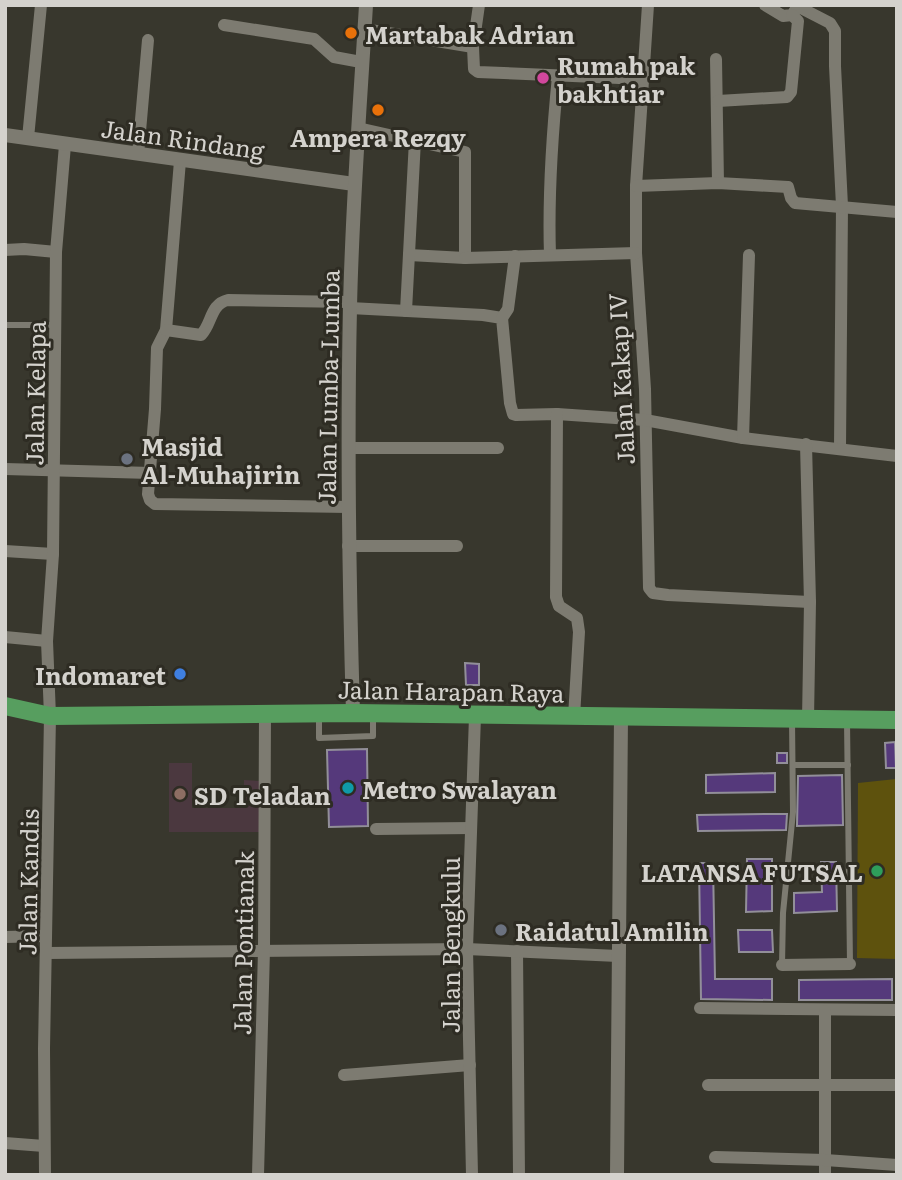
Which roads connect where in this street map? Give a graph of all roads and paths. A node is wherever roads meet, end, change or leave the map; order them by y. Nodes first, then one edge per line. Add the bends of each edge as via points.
1 (41, 5) edge
2 (366, 5) edge
3 (479, 5) edge
4 (648, 5) edge
5 (765, 5) edge
6 (795, 9) edge
7 (224, 25) dead end
8 (364, 29) junction
9 (148, 40) dead end
10 (473, 47) junction
11 (716, 59) dead end
12 (361, 62) junction
13 (558, 76) junction
14 (643, 79) junction
15 (718, 101) junction
16 (358, 128) junction
17 (5, 135) edge
18 (27, 138) junction
19 (415, 140) junction
20 (65, 145) junction
21 (138, 154) junction
22 (180, 161) junction
23 (718, 183) junction
24 (354, 184) junction
25 (636, 186) junction
26 (842, 206) junction
27 (897, 212) edge
28 (5, 250) edge
29 (56, 252) junction
30 (636, 253) junction
31 (409, 255) junction
32 (550, 255) junction
33 (749, 255) dead end
34 (515, 256) junction
35 (465, 258) junction
36 (350, 305) junction
37 (405, 311) junction
38 (502, 318) junction
39 (5, 325) edge
40 (55, 325) junction
41 (166, 330) junction
42 (557, 414) junction
43 (645, 420) junction
44 (744, 438) junction
45 (806, 444) junction
46 (348, 448) junction
47 (498, 448) dead end
48 (840, 448) junction
49 (897, 456) edge
50 (5, 469) edge
51 (54, 470) junction
52 (151, 473) junction
53 (348, 507) junction
54 (348, 546) junction
55 (457, 546) dead end
56 (5, 551) edge
57 (53, 554) junction
58 (810, 602) junction
59 (5, 637) edge
60 (47, 642) junction
61 (5, 706) edge
62 (265, 712) junction
63 (320, 712) junction
64 (353, 713) junction
65 (373, 713) junction
66 (50, 716) junction
67 (475, 716) junction
68 (621, 716) junction
69 (574, 717) junction
70 (846, 719) junction
71 (800, 720) junction
72 (897, 720) edge
73 (793, 765) junction
74 (848, 765) junction
75 (471, 828) junction
76 (376, 829) dead end
77 (46, 936) junction
78 (5, 937) edge
79 (467, 949) junction
80 (264, 950) junction
81 (517, 951) junction
82 (47, 953) junction
83 (618, 956) junction
84 (850, 964) joint
85 (782, 965) joint
86 (700, 1008) dead end
87 (897, 1010) edge
88 (825, 1011) junction
89 (470, 1065) junction
90 (344, 1076) dead end
91 (824, 1084) junction
92 (708, 1085) dead end
93 (897, 1085) edge
94 (5, 1143) edge
95 (44, 1146) junction
96 (715, 1157) dead end
97 (825, 1160) junction
98 (897, 1165) edge
99 (45, 1175) edge
100 (258, 1175) edge
101 (472, 1175) edge
102 (519, 1175) edge
103 (617, 1175) edge
104 (825, 1175) edge

1 - 18 street
2 - 8 street, Jalan Lumba-Lumba
3 - 10 street
4 - 14 street, Jalan Kakap IV
5 - 6 street via 783,16
6 - 15 street via 798,37 787,97
6 - 26 street via 830,23 835,31
7 - 12 street via 314,39 334,57
8 - 10 street
8 - 12 street, Jalan Lumba-Lumba
9 - 21 street
10 - 13 street via 478,72
11 - 15 street
12 - 16 street, Jalan Lumba-Lumba
13 - 14 street
13 - 32 street via 551,137
14 - 25 street, Jalan Kakap IV
15 - 23 street
16 - 19 street
16 - 24 street, Jalan Lumba-Lumba
17 - 18 street, Jalan Rindang
18 - 20 street, Jalan Rindang
19 - 31 street
19 - 35 street via 465,152
20 - 21 street, Jalan Rindang
20 - 29 street, Jalan Kelapa
21 - 22 street, Jalan Rindang
22 - 24 street, Jalan Rindang
22 - 41 street
23 - 25 street
23 - 26 street via 788,187 795,203
24 - 36 street, Jalan Lumba-Lumba
25 - 30 street, Jalan Kakap IV
26 - 27 street
26 - 48 street
28 - 29 street
29 - 40 street, Jalan Kelapa
30 - 32 street
30 - 43 street, Jalan Kakap IV
31 - 35 street
31 - 37 street
32 - 34 street
33 - 44 street
34 - 35 street
34 - 38 street via 508,309
36 - 37 street
36 - 41 street via 228,300 214,308 201,335
36 - 46 street, Jalan Lumba-Lumba
37 - 38 street
38 - 42 street via 513,414
39 - 40 lane
40 - 51 street, Jalan Kelapa
41 - 52 street via 157,348
42 - 43 street
42 - 69 street via 556,597 559,606 577,618
43 - 44 street
43 - 58 street, Jalan Kakap IV via 649,588 653,593
44 - 45 street
45 - 48 street
45 - 58 street
46 - 47 street
46 - 53 street, Jalan Lumba-Lumba
48 - 49 street
50 - 51 street
51 - 52 street
51 - 57 street, Jalan Kelapa
52 - 53 street via 148,494 155,503
53 - 54 street, Jalan Lumba-Lumba
54 - 55 street
54 - 64 street, Jalan Lumba-Lumba
56 - 57 street
57 - 60 street, Jalan Kelapa
58 - 71 street
59 - 60 street
60 - 66 street, Jalan Kelapa
61 - 66 main road, Jalan Harapan Raya
62 - 63 main road, Jalan Harapan Raya
62 - 66 main road, Jalan Harapan Raya
62 - 80 street, Jalan Pontianak
63 - 64 main road, Jalan Harapan Raya
63 - 65 lane via 319,738 373,736
64 - 65 main road, Jalan Harapan Raya
65 - 67 main road, Jalan Harapan Raya
66 - 77 street, Jalan Kandis
67 - 69 main road, Jalan Harapan Raya
67 - 75 street, Jalan Bengkulu
68 - 69 main road, Jalan Harapan Raya
68 - 71 main road, Jalan Harapan Raya
68 - 83 street
70 - 71 main road, Jalan Harapan Raya
70 - 72 main road, Jalan Harapan Raya
70 - 74 lane
71 - 73 lane
73 - 74 lane
73 - 85 lane
74 - 84 lane
75 - 76 street
75 - 79 street, Jalan Bengkulu
77 - 78 street
77 - 82 street, Jalan Kandis
79 - 80 street
79 - 81 street
79 - 89 street, Jalan Bengkulu
80 - 82 street
80 - 100 street, Jalan Pontianak
81 - 83 street
81 - 102 street
82 - 95 street, Jalan Kandis
83 - 103 street
84 - 85 street
86 - 88 street
87 - 88 street
88 - 91 street
89 - 90 street
89 - 101 street, Jalan Bengkulu
91 - 92 street
91 - 93 street
91 - 97 street
94 - 95 street
95 - 99 street, Jalan Kandis
96 - 97 street
97 - 98 street
97 - 104 street

